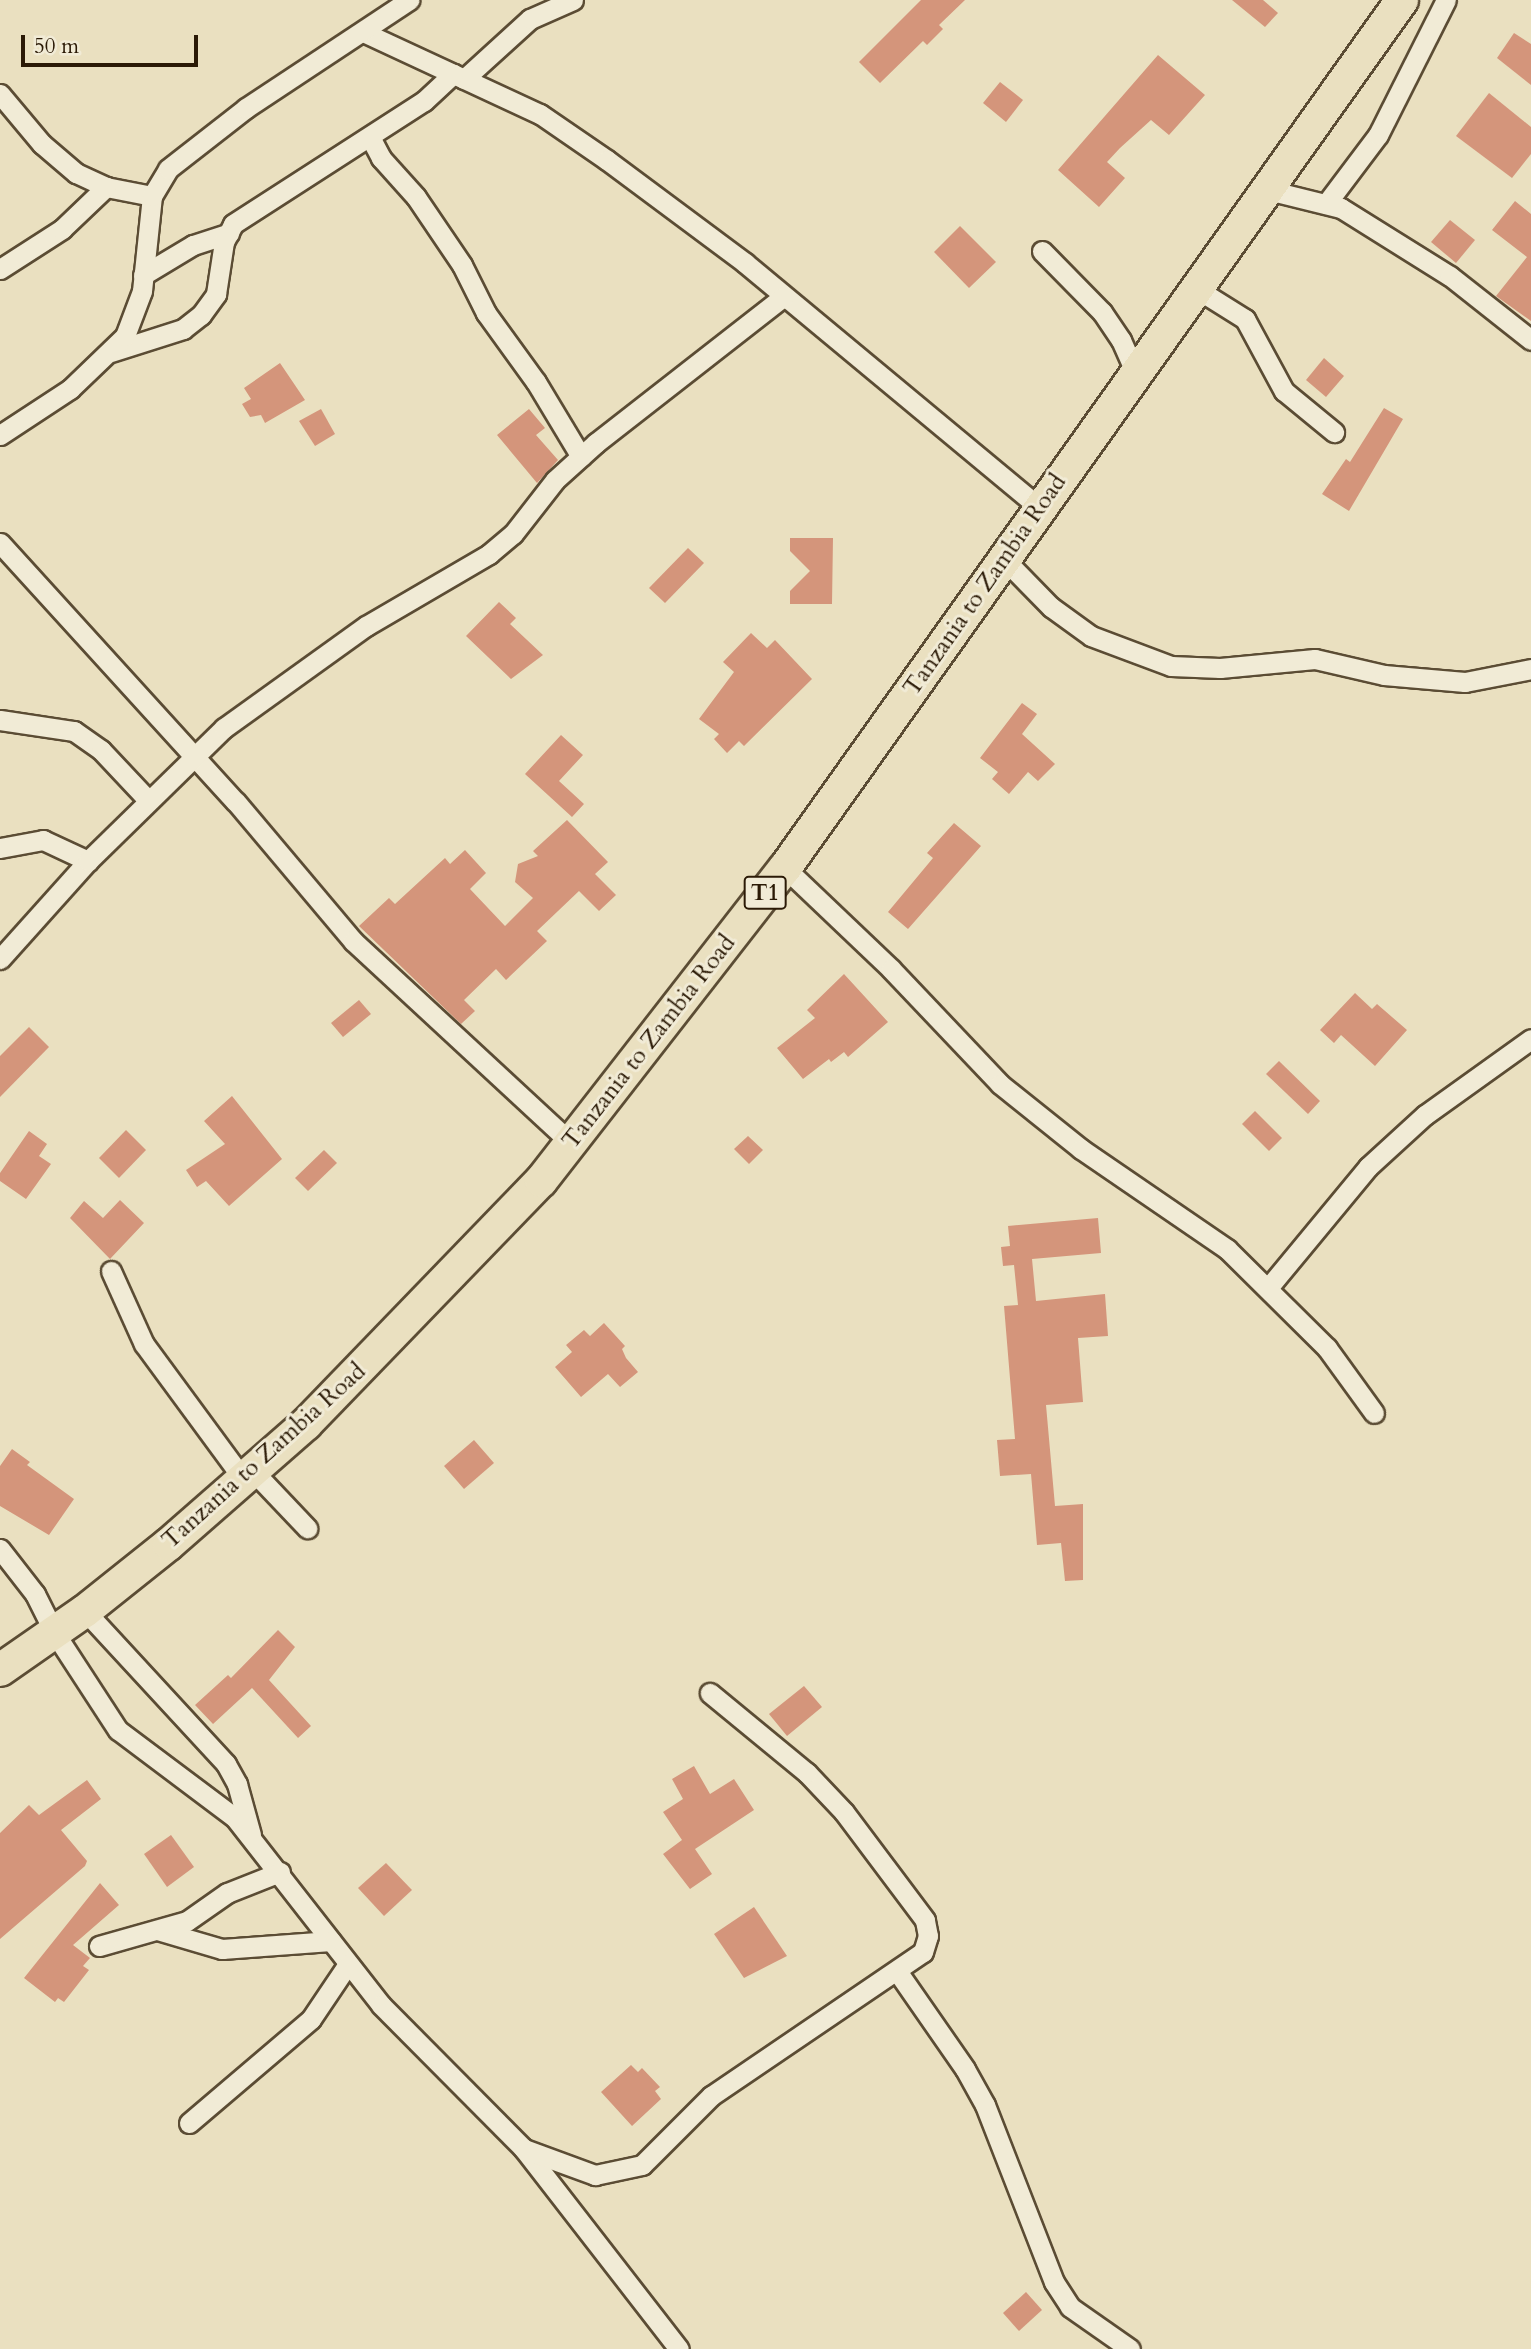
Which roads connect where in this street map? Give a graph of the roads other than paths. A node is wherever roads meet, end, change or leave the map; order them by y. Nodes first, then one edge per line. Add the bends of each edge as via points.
1 (409, 0) edge
2 (573, 0) edge
3 (1402, 0) edge
4 (1446, 0) edge
5 (363, 32) junction
6 (459, 76) junction
7 (0, 93) edge
8 (370, 137) junction
9 (106, 187) junction
10 (1268, 190) junction
11 (152, 196) junction
12 (1326, 204) junction
13 (229, 233) junction
14 (1042, 251) dead end
15 (0, 269) edge
16 (143, 275) junction
17 (1197, 289) junction
18 (783, 297) junction
19 (1531, 340) edge
20 (111, 352) junction
21 (1136, 374) junction
22 (1334, 432) dead end
23 (0, 435) edge
24 (581, 457) junction
25 (1039, 507) junction
26 (0, 542) edge
27 (1003, 558) junction
28 (1531, 669) edge
29 (0, 720) edge
30 (194, 758) junction
31 (148, 800) junction
32 (0, 848) edge
33 (88, 861) junction
34 (785, 868) junction
35 (0, 959) edge
36 (1531, 1039) edge
37 (571, 1143) junction
38 (111, 1271) dead end
39 (1268, 1288) junction
40 (1374, 1413) dead end
41 (248, 1475) junction
42 (307, 1528) dead end
43 (2, 1557) edge
44 (85, 1611) junction
45 (54, 1632) junction
46 (0, 1670) edge
47 (709, 1693) dead end
48 (251, 1836) junction
49 (280, 1872) junction
50 (157, 1930) junction
51 (331, 1941) junction
52 (99, 1946) dead end
53 (348, 1964) junction
54 (897, 1971) junction
55 (189, 2123) dead end
56 (523, 2148) junction
57 (679, 2349) edge
58 (1130, 2349) edge

1 - 5 street
2 - 6 street via 530,19
3 - 10 highway, Tanzania to Zambia Road / T1
4 - 12 street via 1378,135
5 - 6 street
5 - 11 street via 188,151 168,169
6 - 8 street
6 - 18 street via 540,114 657,195
7 - 9 street via 61,163
8 - 13 street via 246,213
8 - 24 street via 462,265 486,313 536,382
9 - 11 street
9 - 15 street via 62,229
10 - 12 street
10 - 17 highway, Tanzania to Zambia Road / T1
11 - 16 street
12 - 19 street via 1361,220 1450,276
13 - 16 street via 193,245
13 - 20 street via 216,294 201,315 183,329
14 - 21 street via 1102,312
16 - 20 street via 135,315
17 - 21 highway, Tanzania to Zambia Road / T1
17 - 22 street via 1245,319 1284,391
18 - 24 street via 676,376
18 - 25 street
20 - 23 street via 70,389
21 - 25 highway, Tanzania to Zambia Road / T1
24 - 30 street via 489,554 366,626 257,700
25 - 27 highway, Tanzania to Zambia Road / T1
26 - 30 street
27 - 28 street via 1051,607 1091,636 1171,666 1220,668 1315,659 1384,675 1465,682
27 - 34 highway, Tanzania to Zambia Road / T1
29 - 31 street via 74,730 101,750
30 - 31 street
30 - 37 street via 353,941
31 - 33 street
32 - 33 street via 43,840
33 - 35 street
34 - 37 highway, Tanzania to Zambia Road / T1
34 - 39 street via 891,969 1000,1084 1081,1149 1195,1223
36 - 39 street via 1425,1115 1368,1167
37 - 41 highway, Tanzania to Zambia Road / T1 via 529,1195 410,1319
38 - 41 street via 144,1344
39 - 40 street via 1327,1348
41 - 42 street
41 - 44 highway, Tanzania to Zambia Road / T1
43 - 45 street via 35,1594
44 - 45 highway, Tanzania to Zambia Road / T1
44 - 48 street via 226,1764 241,1793
45 - 46 highway, Tanzania to Zambia Road / T1
45 - 48 street via 118,1730 208,1796
47 - 54 street via 826,1791 925,1920 928,1936 922,1952
48 - 49 street
49 - 50 street via 240,1886 187,1920
49 - 51 street
50 - 51 street via 222,1949
50 - 52 street
51 - 53 street
53 - 55 street via 312,2019
53 - 56 street via 381,2005
54 - 56 street via 711,2096 642,2165 595,2175
54 - 58 street via 985,2105 1054,2282 1070,2307
56 - 57 street

